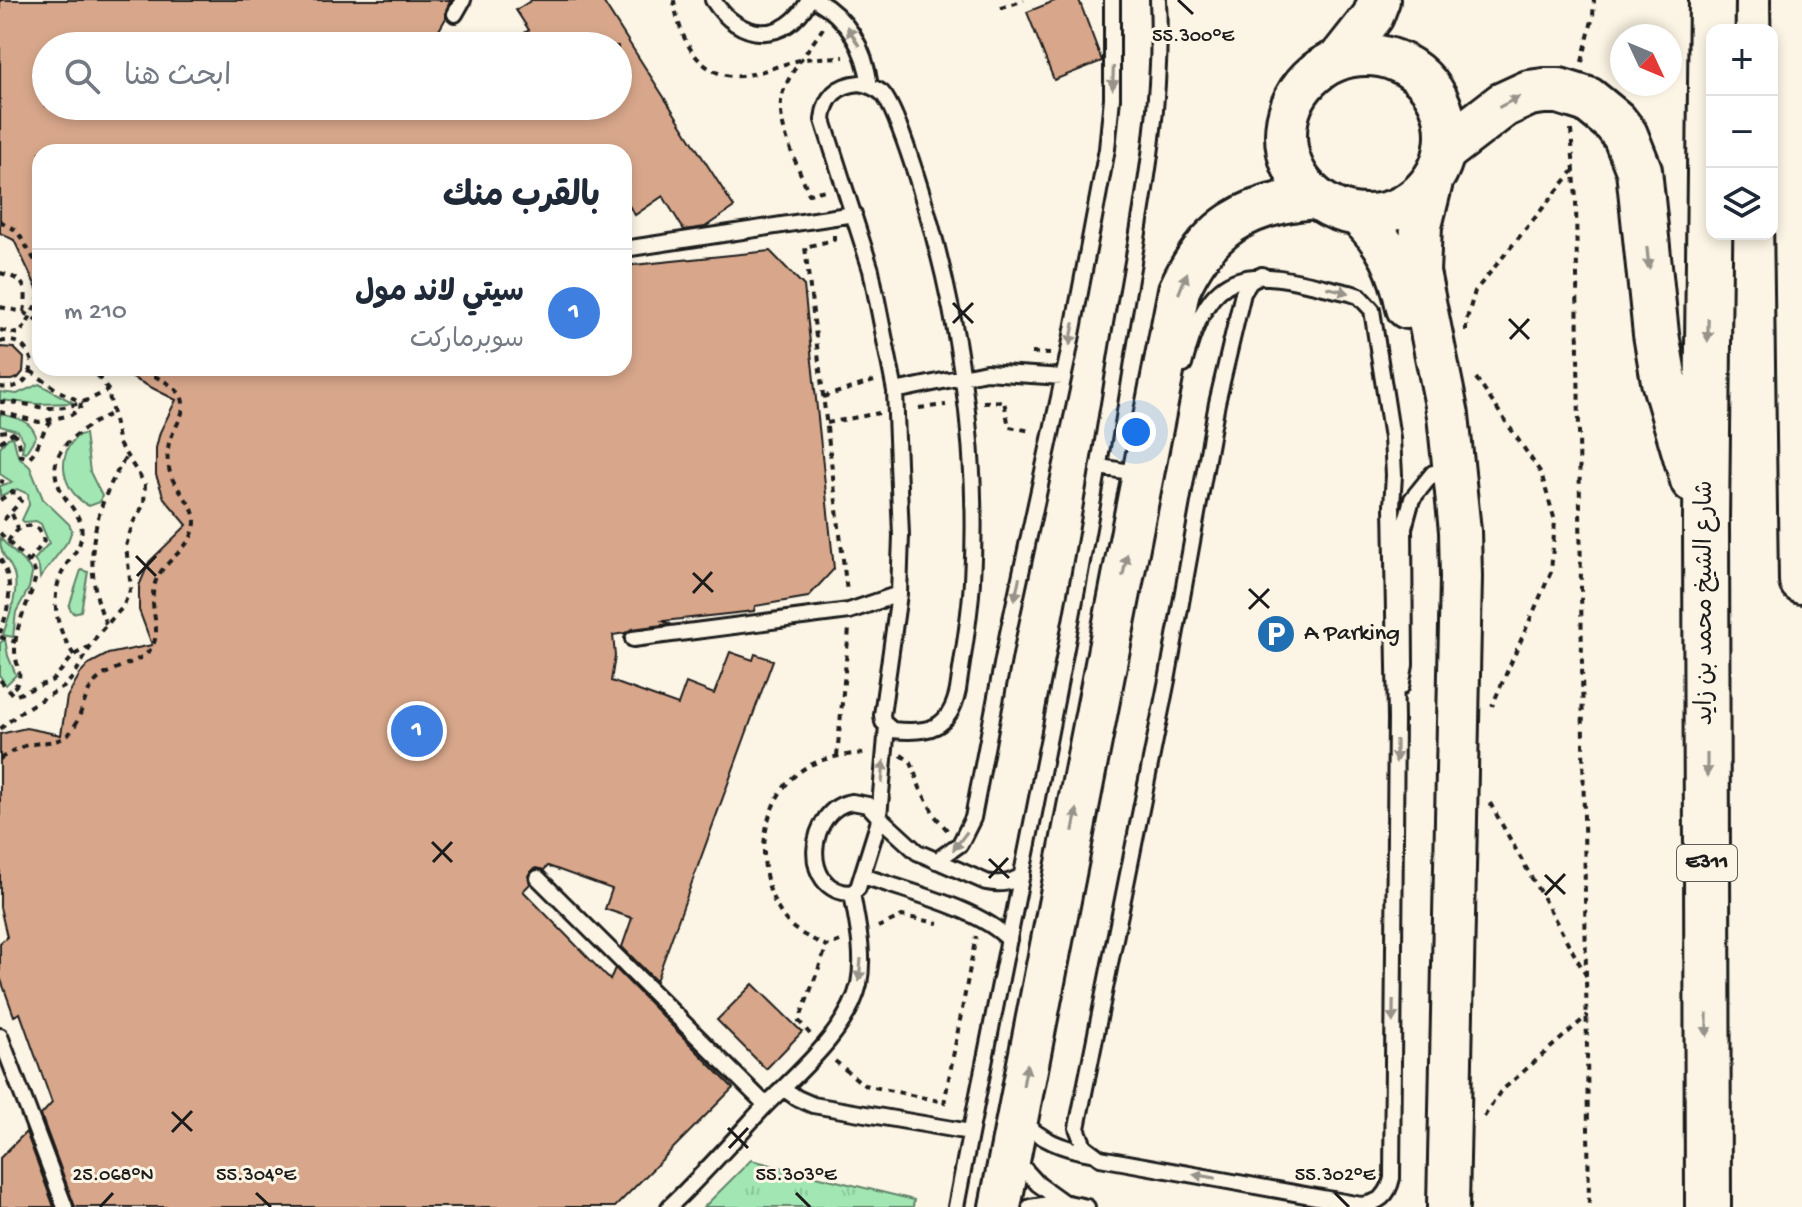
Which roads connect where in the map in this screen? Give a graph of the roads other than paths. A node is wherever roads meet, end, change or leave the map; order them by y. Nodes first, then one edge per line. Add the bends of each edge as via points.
1 (463, 0) edge
2 (713, 0) edge
3 (809, 0) edge
4 (816, 0) edge
5 (1112, 0) edge
6 (1158, 0) edge
7 (1379, 0) edge
8 (1712, 0) edge
9 (1794, 0) edge
10 (455, 14) dead end
11 (1339, 59) junction
12 (870, 86) junction
13 (1439, 165) junction
14 (1315, 198) junction
15 (854, 214) junction
16 (1358, 215) junction
17 (632, 248) edge
18 (1262, 275) junction
19 (961, 376) junction
20 (1063, 377) junction
21 (1180, 379) dead end
22 (895, 391) junction
23 (1166, 436) dead end
24 (1100, 467) junction
25 (1433, 473) junction
26 (1142, 474) junction
27 (1706, 519) junction
28 (1802, 581) edge
29 (899, 594) junction
30 (633, 639) dead end
31 (1395, 704) junction
32 (887, 726) junction
33 (879, 817) junction
34 (936, 861) junction
35 (863, 876) junction
36 (1022, 876) junction
37 (538, 878) dead end
38 (852, 893) junction
39 (1009, 940) junction
40 (0, 1036) edge
41 (783, 1088) junction
42 (766, 1105) junction
43 (970, 1132) junction
44 (1014, 1134) junction
45 (1091, 1153) junction
46 (1067, 1205) edge
47 (65, 1207) edge
48 (669, 1207) edge
49 (956, 1207) edge
50 (1000, 1207) edge
51 (1030, 1207) edge
52 (1087, 1207) edge
53 (1425, 1207) edge
54 (1448, 1207) edge
55 (1708, 1207) edge

1 - 10 lane
2 - 3 lane via 737,27 754,32 789,25
12 -> 4 lane via 857,40
5 -> 20 lane via 1107,149
6 - 24 lane via 1155,101
7 - 11 street via 1373,16
8 -> 27 highway, شارع الشيخ محمد بن زايد / E311
9 - 28 highway
11 - 13 street via 1381,55 1419,73 1433,88 1447,127
11 - 14 street via 1305,83 1287,121 1290,163
12 - 15 lane via 837,89 824,109
12 - 19 lane via 887,101 933,229
13 - 16 street via 1417,197 1399,208
13 -> 27 highway via 1515,98 1544,91 1575,94 1615,122 1639,170 1662,369
13 - 54 street via 1421,226 1419,272 1448,415 1460,531
14 - 16 street
26 -> 14 street via 1179,290 1198,254 1245,214 1285,200
15 - 17 lane
15 - 22 lane
16 - 25 street via 1385,244 1401,282
18 - 21 lane via 1230,284 1209,302 1191,336
18 -> 31 lane via 1350,293 1372,310 1393,458
18 - 45 lane via 1243,293 1217,403 1078,1118 1079,1138
19 - 20 lane via 1002,372
19 - 22 lane
19 - 32 lane via 971,466 972,582 955,705 937,727
20 -> 34 lane via 973,818 960,844
22 - 29 lane
23 - 26 lane via 1158,460
24 - 26 lane
24 - 36 lane
25 - 31 lane via 1412,499 1404,528 1405,665
25 - 53 street via 1440,634
44 -> 26 street
27 -> 55 highway, شارع الشيخ محمد بن زايد / E311
29 - 30 lane via 849,611
29 - 32 lane via 882,715
31 -> 45 lane via 1392,1178 1383,1198 1361,1205
33 -> 32 lane
33 - 34 lane via 907,845
33 - 35 lane
33 - 38 lane via 868,805 843,803 820,829 818,871 832,889
34 - 36 lane via 999,885
35 - 38 lane
35 - 39 lane via 980,918
36 - 39 lane
37 - 42 lane
38 -> 41 lane via 861,954 854,1000 838,1028
39 - 43 lane
40 - 47 lane
41 - 42 lane
41 - 43 lane via 813,1105
42 - 48 lane
43 - 49 lane
44 - 45 lane
44 - 46 lane via 1027,1175
44 - 50 street
46 - 51 lane
46 - 52 lane

